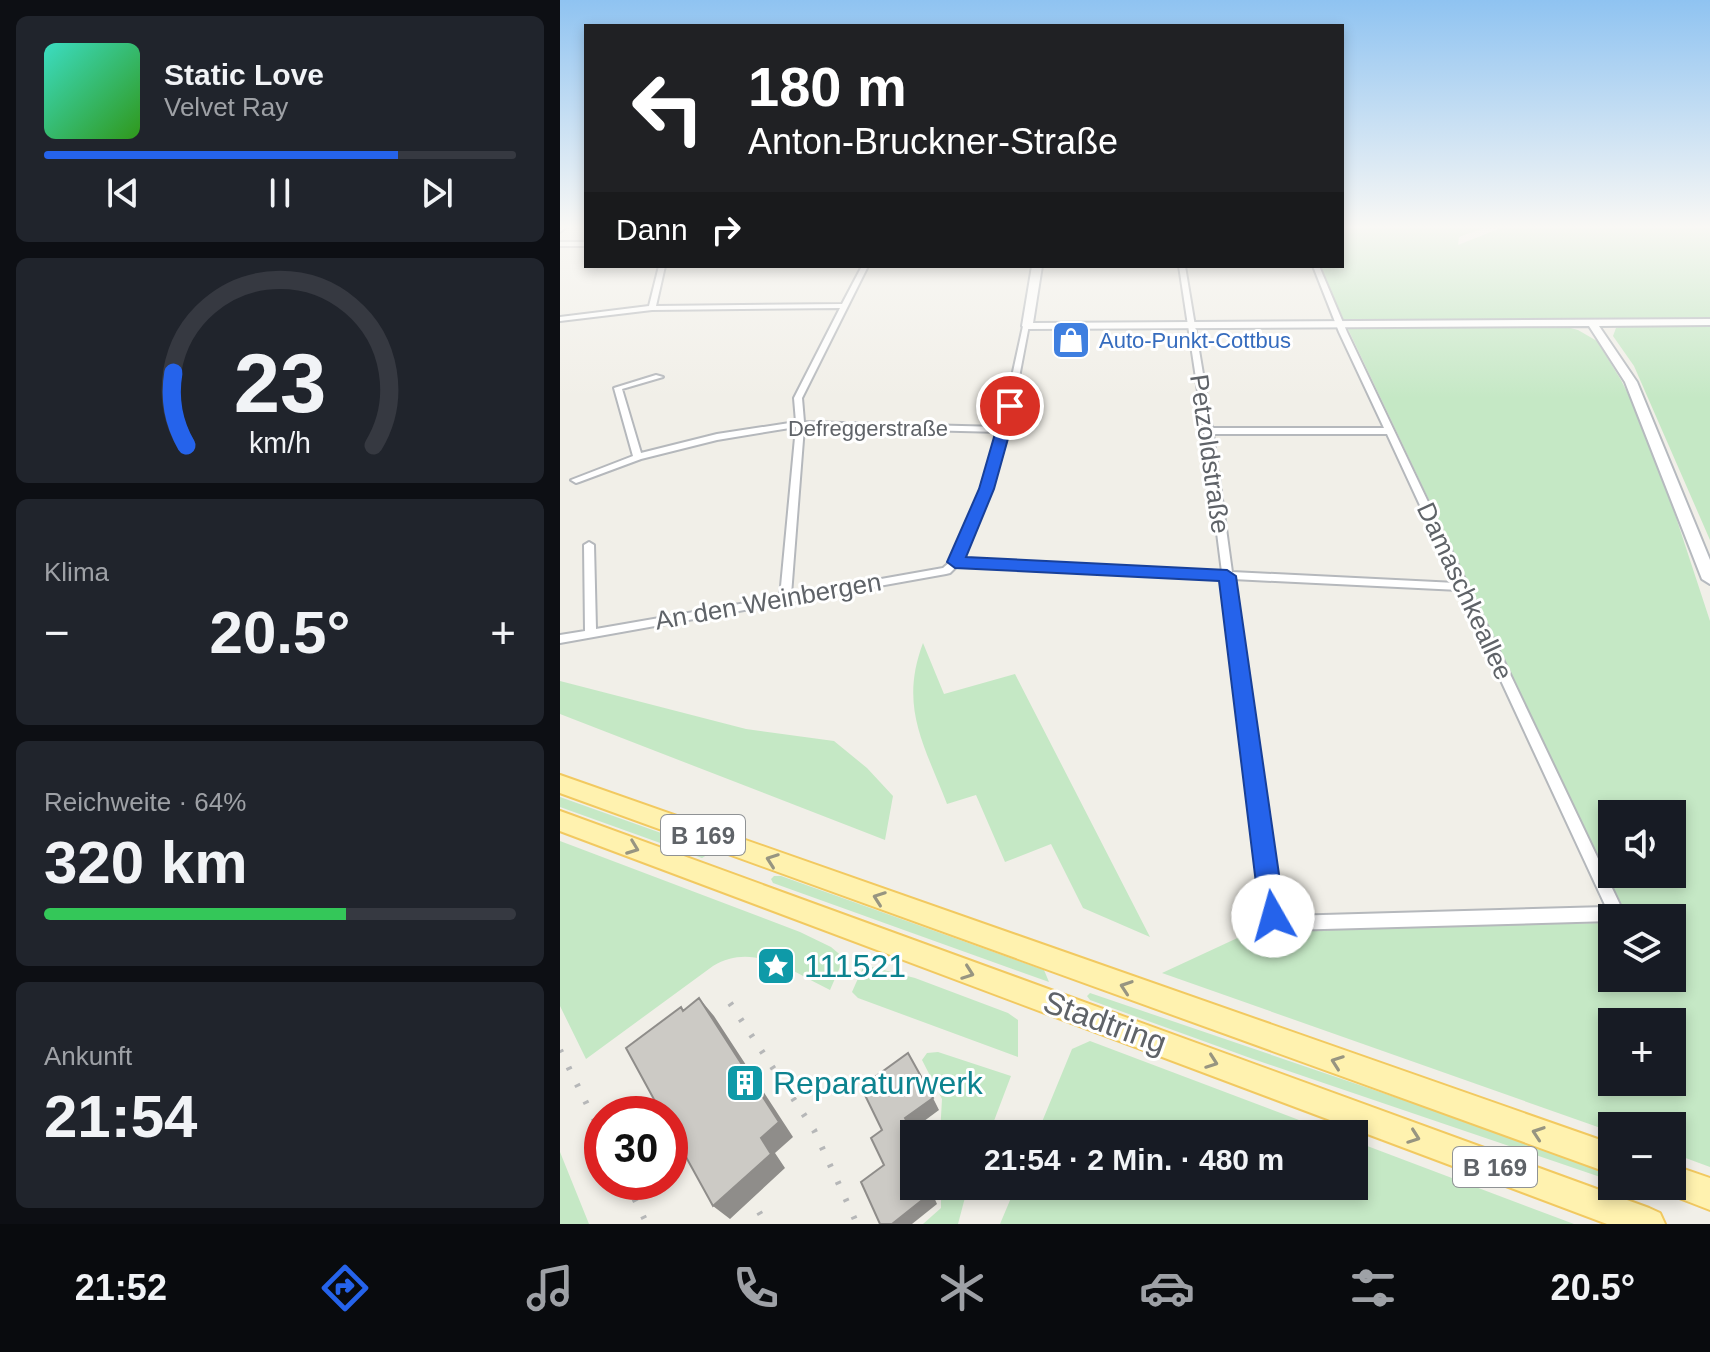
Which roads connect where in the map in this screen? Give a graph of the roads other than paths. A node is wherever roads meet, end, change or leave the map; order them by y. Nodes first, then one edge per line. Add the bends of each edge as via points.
1 (658, 283) edge
2 (856, 283) edge
3 (1034, 283) edge
4 (1185, 283) edge
5 (1323, 283) edge
6 (843, 306) junction
7 (652, 308) junction
8 (560, 319) edge
9 (1710, 322) edge
10 (1593, 324) junction
11 (1191, 325) junction
12 (1340, 325) junction
13 (1027, 326) junction
14 (659, 377) dead end
15 (800, 424) junction
16 (1005, 430) junction
17 (1208, 431) junction
18 (1389, 431) junction
19 (638, 457) junction
20 (576, 480) dead end
21 (589, 545) dead end
22 (951, 566) junction
23 (1227, 576) junction
24 (1710, 579) edge
25 (1463, 587) junction
26 (785, 598) junction
27 (591, 634) junction
28 (560, 639) edge
29 (560, 784) edge
30 (560, 821) edge
31 (1612, 904) edge
32 (1598, 915) edge
33 (1598, 1154) edge
34 (1686, 1185) edge
35 (1710, 1194) edge
36 (1649, 1224) edge

1 - 7 street
2 - 6 street
3 - 13 main road
4 - 11 street, Petzoldstraße
5 - 12 street, Damaschkeallee
6 - 7 street
6 - 15 street via 798,398
7 - 8 street
9 - 10 main road
10 - 12 main road
10 - 24 main road via 1631,382
11 - 12 main road
11 - 13 main road
11 - 17 street, Petzoldstraße
12 - 18 street, Damaschkeallee
13 - 16 street
14 - 19 street via 618,388
15 - 16 street, Defreggerstraße
15 - 19 street, Defreggerstraße
15 - 26 street
16 - 22 street via 987,489
17 - 18 street
17 - 23 street, Petzoldstraße
18 - 25 street, Damaschkeallee
19 - 20 street, Defreggerstraße
21 - 27 street
22 - 23 street, An den Weinbergen
22 - 26 street, An den Weinbergen
23 - 25 street, An den Weinbergen
23 - 32 street, Petzoldstraße via 1273,916 1287,923
25 - 31 street, Damaschkeallee
26 - 27 street, An den Weinbergen
27 - 28 street, An den Weinbergen
33 -> 29 main road, Stadtring / B 169
30 -> 36 main road, Stadtring / B 169
34 - 35 main road

